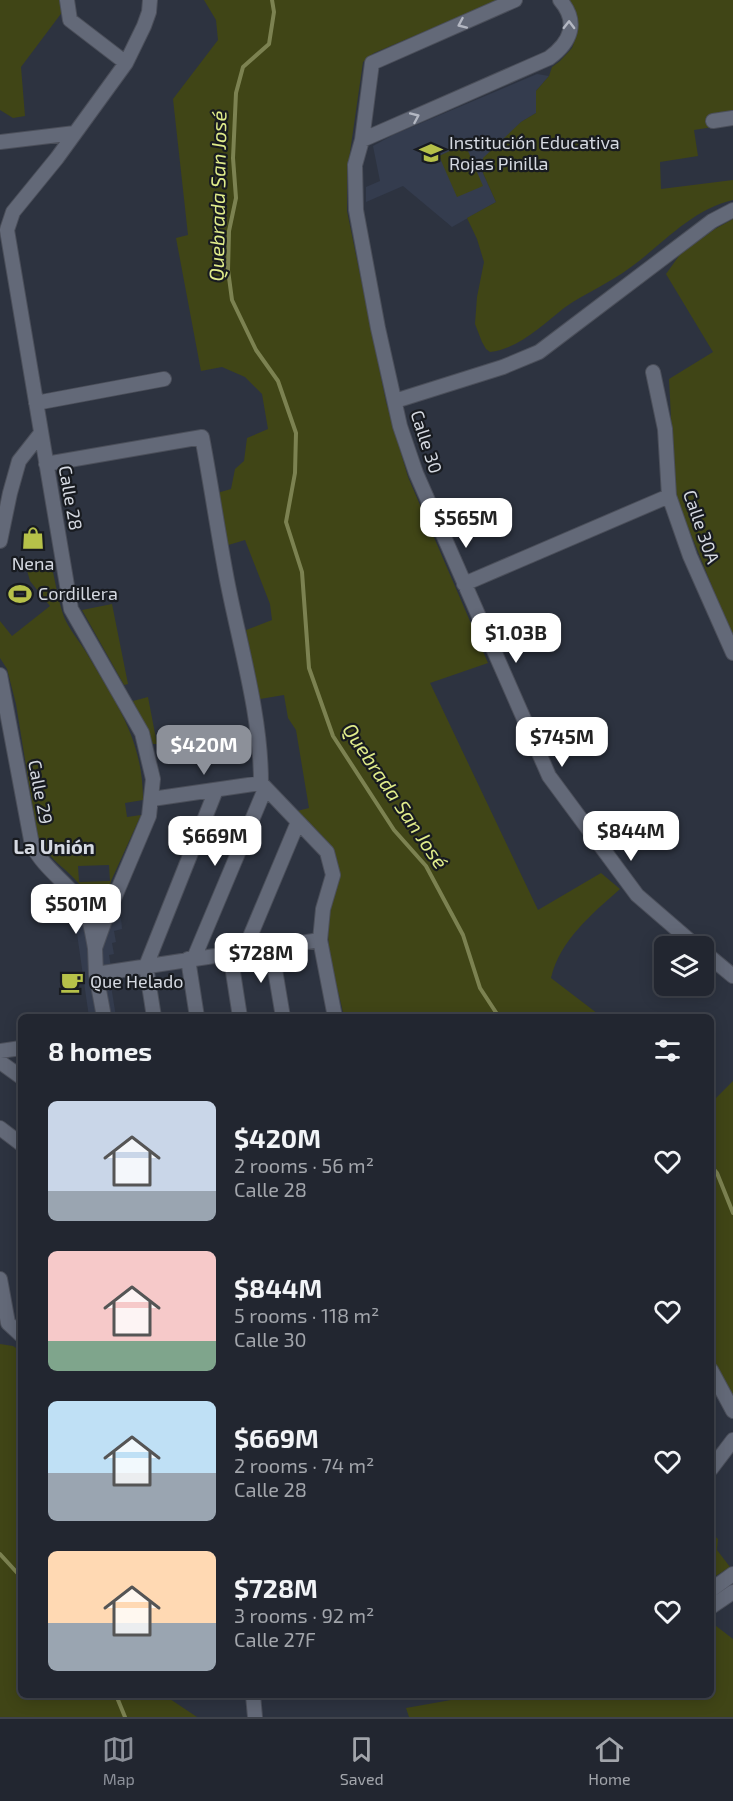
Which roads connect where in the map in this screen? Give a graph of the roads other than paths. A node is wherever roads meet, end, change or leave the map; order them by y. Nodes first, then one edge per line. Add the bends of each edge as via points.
1 (67, 0) edge
2 (150, 0) edge
3 (515, 0) edge
4 (560, 0) edge
5 (126, 63) junction
6 (733, 118) edge
7 (713, 121) dead end
8 (75, 133) junction
9 (362, 140) junction
10 (0, 142) edge
11 (733, 210) edge
12 (653, 372) dead end
13 (164, 379) dead end
14 (395, 401) junction
15 (36, 403) junction
16 (41, 433) junction
17 (46, 465) junction
18 (669, 496) junction
19 (0, 541) edge
20 (464, 584) junction
21 (733, 653) edge
22 (0, 675) edge
23 (263, 786) junction
24 (216, 790) junction
25 (152, 799) junction
26 (298, 822) junction
27 (87, 914) junction
28 (105, 920) junction
29 (684, 936) edge
30 (320, 940) junction
31 (271, 946) junction
32 (95, 948) junction
33 (244, 951) junction
34 (230, 953) junction
35 (191, 959) junction
36 (714, 960) edge
37 (146, 966) junction
38 (96, 974) junction
39 (733, 976) edge
40 (103, 1014) edge
41 (154, 1014) edge
42 (197, 1014) edge
43 (240, 1014) edge
44 (282, 1014) edge
45 (334, 1014) edge
46 (18, 1048) edge
47 (0, 1051) edge
48 (0, 1062) edge
49 (18, 1075) edge
50 (0, 1128) edge
51 (18, 1142) edge
52 (0, 1279) edge
53 (18, 1332) edge
54 (714, 1376) edge
55 (733, 1411) edge
56 (733, 1440) edge
57 (714, 1465) edge
58 (733, 1574) edge
59 (714, 1588) edge
60 (733, 1592) edge
61 (714, 1605) edge
62 (253, 1698) edge
63 (255, 1717) edge

1 - 5 street via 70,20
2 - 5 street, Calle 28 via 144,26
3 -> 9 street, Calle 30 via 372,63
9 -> 4 street via 554,54 567,41 571,30 566,7
5 - 8 street, Calle 28
6 - 7 street
8 - 10 street
8 - 15 street, Calle 28 via 13,212 7,230
9 - 14 street, Calle 30 via 355,165 356,210
11 - 14 street via 712,221 538,352
12 - 18 street, Calle 30A via 665,429
13 - 15 street
14 - 20 street, Calle 30 via 416,473
15 - 16 street, Calle 28
16 - 17 street, Calle 28
16 - 19 street via 20,461
17 - 23 street via 202,436 248,677
17 - 25 street, Calle 28 via 71,609 141,733 153,778
18 - 20 street
18 - 21 street, Calle 30A via 690,556
20 - 29 street, Calle 30 via 549,776 637,895
22 - 27 street, Calle 29 via 32,845
23 - 24 street
23 - 26 street
23 - 35 street
24 - 25 street
24 - 37 street
25 - 28 street, Calle 28 via 149,816
26 - 30 street via 327,852 333,875 323,909
26 - 33 street
27 - 28 street
27 - 32 street
28 - 32 street, Calle 28
30 - 31 street
30 - 45 street
31 - 33 street
31 - 44 street
32 - 38 street, Calle 28
33 - 34 street
34 - 35 street
34 - 43 street
35 - 37 street
35 - 42 street
36 - 39 street
37 - 38 street
37 - 41 street
38 - 40 street, Calle 28
46 - 47 street
48 - 49 street
50 - 51 street
52 - 53 street via 8,1323
54 - 55 street
56 - 57 street
58 - 59 street
60 - 61 street
62 - 63 street

